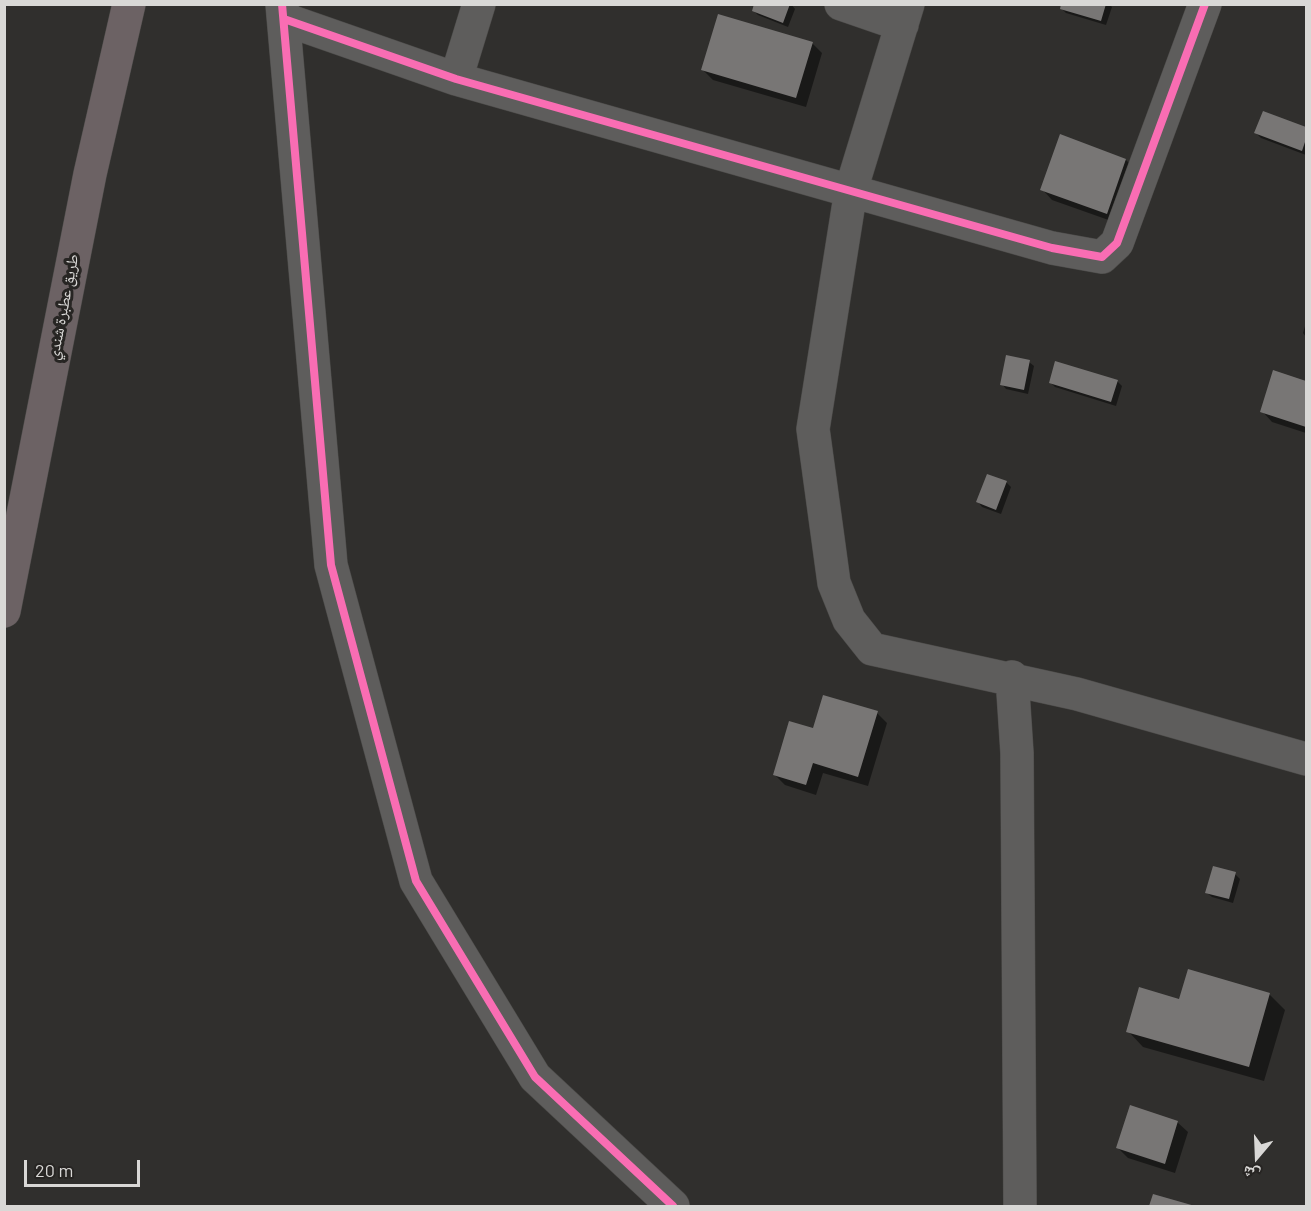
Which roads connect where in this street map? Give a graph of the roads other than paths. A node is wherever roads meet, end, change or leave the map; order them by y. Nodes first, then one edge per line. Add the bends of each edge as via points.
1 (129, 4) edge
2 (479, 4) edge
3 (841, 4) edge
4 (1205, 4) edge
5 (283, 12) edge
6 (905, 15) edge
7 (456, 79) junction
8 (851, 190) junction
9 (4, 611) edge
10 (1012, 677) junction
11 (1306, 759) edge
12 (673, 1206) edge
13 (1020, 1206) edge

1 - 9 highway, طريق عطبرة شندي via 90,174
2 - 7 street
3 - 6 street
4 - 8 street via 1117,243 1102,257 1052,248
5 - 7 street
5 - 12 street via 330,565 416,881 535,1077
6 - 8 street
7 - 8 street
8 - 10 street via 813,429 834,583 849,620 872,649
10 - 11 street
10 - 13 street via 1017,753

